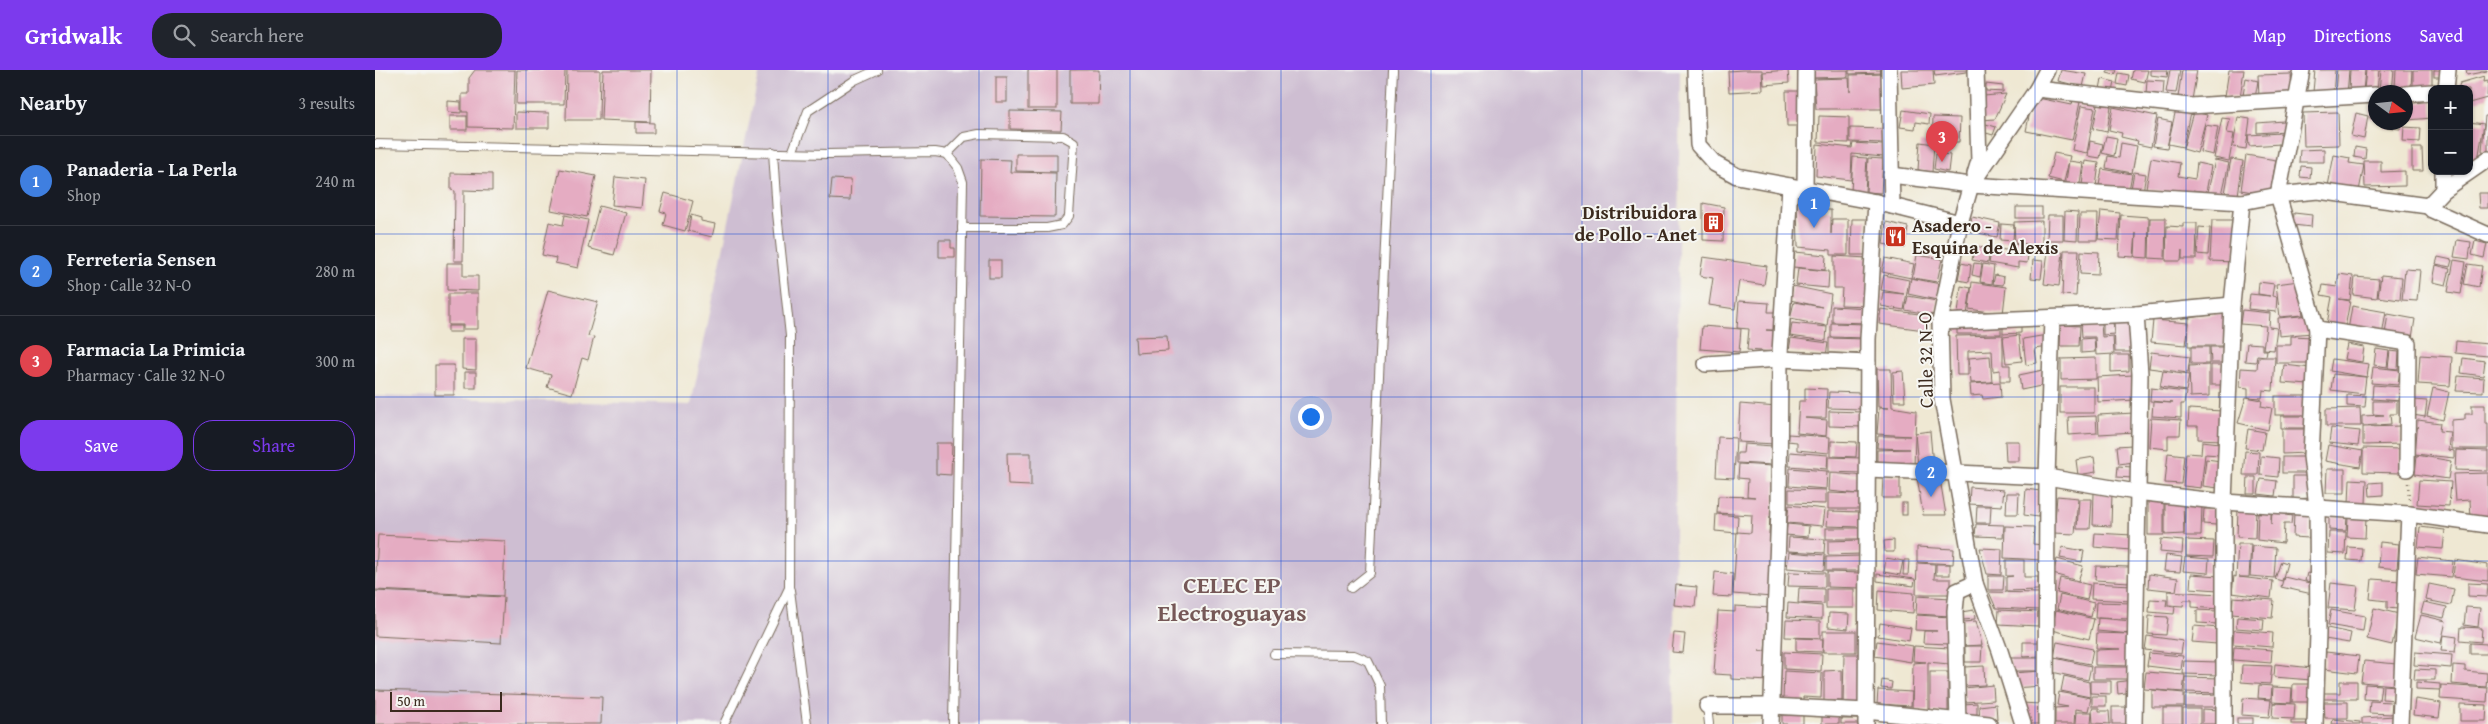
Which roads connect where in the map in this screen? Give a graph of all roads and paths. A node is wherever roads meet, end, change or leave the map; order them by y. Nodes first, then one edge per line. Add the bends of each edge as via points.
1 (877, 70) edge
2 (1393, 70) edge
3 (1695, 70) edge
4 (1806, 70) edge
5 (1889, 70) edge
6 (1975, 70) edge
7 (2047, 70) edge
8 (2302, 70) edge
9 (2448, 70) edge
10 (2446, 85) edge
11 (2037, 89) junction
12 (2428, 92) edge
13 (2413, 93) edge
14 (2368, 95) edge
15 (2296, 100) junction
16 (375, 144) edge
17 (773, 152) junction
18 (792, 153) junction
19 (947, 154) junction
20 (2488, 159) edge
21 (1891, 175) junction
22 (2443, 175) edge
23 (1971, 185) junction
24 (1790, 186) junction
25 (1805, 189) junction
26 (2443, 190) junction
27 (2278, 194) junction
28 (1876, 202) junction
29 (2242, 202) junction
30 (1892, 206) junction
31 (2428, 206) junction
32 (1960, 223) junction
33 (962, 228) junction
34 (2487, 234) edge
35 (2232, 305) junction
36 (2136, 314) junction
37 (2051, 318) junction
38 (1941, 322) junction
39 (2317, 329) junction
40 (1780, 359) junction
41 (1868, 363) junction
42 (1706, 364) dead end
43 (1868, 468) junction
44 (2407, 469) joint
45 (1957, 474) junction
46 (2047, 477) junction
47 (2136, 492) junction
48 (2224, 502) junction
49 (2317, 507) junction
50 (2409, 514) junction
51 (2488, 525) edge
52 (1975, 583) junction
53 (789, 588) junction
54 (1351, 588) dead end
55 (1275, 654) dead end
56 (1707, 706) joint
57 (1771, 706) junction
58 (1866, 718) edge
59 (1958, 723) edge
60 (724, 724) edge
61 (807, 724) edge
62 (953, 724) edge
63 (1381, 724) edge
64 (1709, 724) edge
65 (1771, 724) edge
66 (1989, 724) edge
67 (2023, 724) edge
68 (2046, 724) edge
69 (2134, 724) edge
70 (2224, 724) edge
71 (2315, 724) edge
72 (2400, 724) edge

1 - 18 lane via 855,80 808,111
2 - 54 lane via 1371,573
3 - 24 street via 1698,145 1715,164 1737,176
4 - 25 street
5 - 21 street
6 - 23 street via 1979,160
7 - 11 street, Calle 32 N-O
8 - 15 street
9 - 10 street
11 - 15 street via 2189,106
11 - 23 street, Calle 32 N-O
12 - 13 street
14 - 15 street
15 - 27 street
16 - 17 lane
17 - 18 lane
17 - 53 lane via 790,336
18 - 19 lane
19 - 33 lane via 958,168 963,182
19 - 33 lane via 964,137 979,134 1063,136 1073,142 1069,216 1062,225 1047,228
20 - 26 street
21 - 23 street
21 - 30 street
22 - 26 street
23 - 29 street
23 - 32 street, Calle 32 N-O
24 - 25 street
24 - 40 street
25 - 28 street
26 - 31 street
27 - 29 street
27 - 31 street via 2318,191
27 - 39 street
28 - 30 street
28 - 41 street
29 - 35 street
30 - 32 street
31 - 34 street
32 - 38 street, Calle 32 N-O
33 - 62 lane
35 - 36 street
35 - 48 street
36 - 37 street
36 - 47 street via 2140,374
37 - 38 street
37 - 46 street
38 - 45 street, Calle 32 N-O via 1942,399
39 - 44 street via 2408,343
39 - 49 street via 2311,456
40 - 41 street
40 - 42 street
40 - 57 street via 1779,509
41 - 43 street
43 - 45 street
43 - 58 street
44 - 50 path
45 - 46 street
45 - 52 street, Calle 32 N-O
46 - 47 street
46 - 68 street
47 - 48 street
47 - 69 street
48 - 49 street
48 - 70 street
49 - 50 street
49 - 71 street
50 - 51 street
50 - 72 street
52 - 59 street via 1957,591
52 - 67 street, Calle 32 N-O
53 - 60 lane
53 - 61 lane
55 - 63 lane via 1354,654 1368,661 1380,686
56 - 57 street
56 - 64 lane
57 - 58 street
57 - 65 street
58 - 59 street
59 - 66 street

